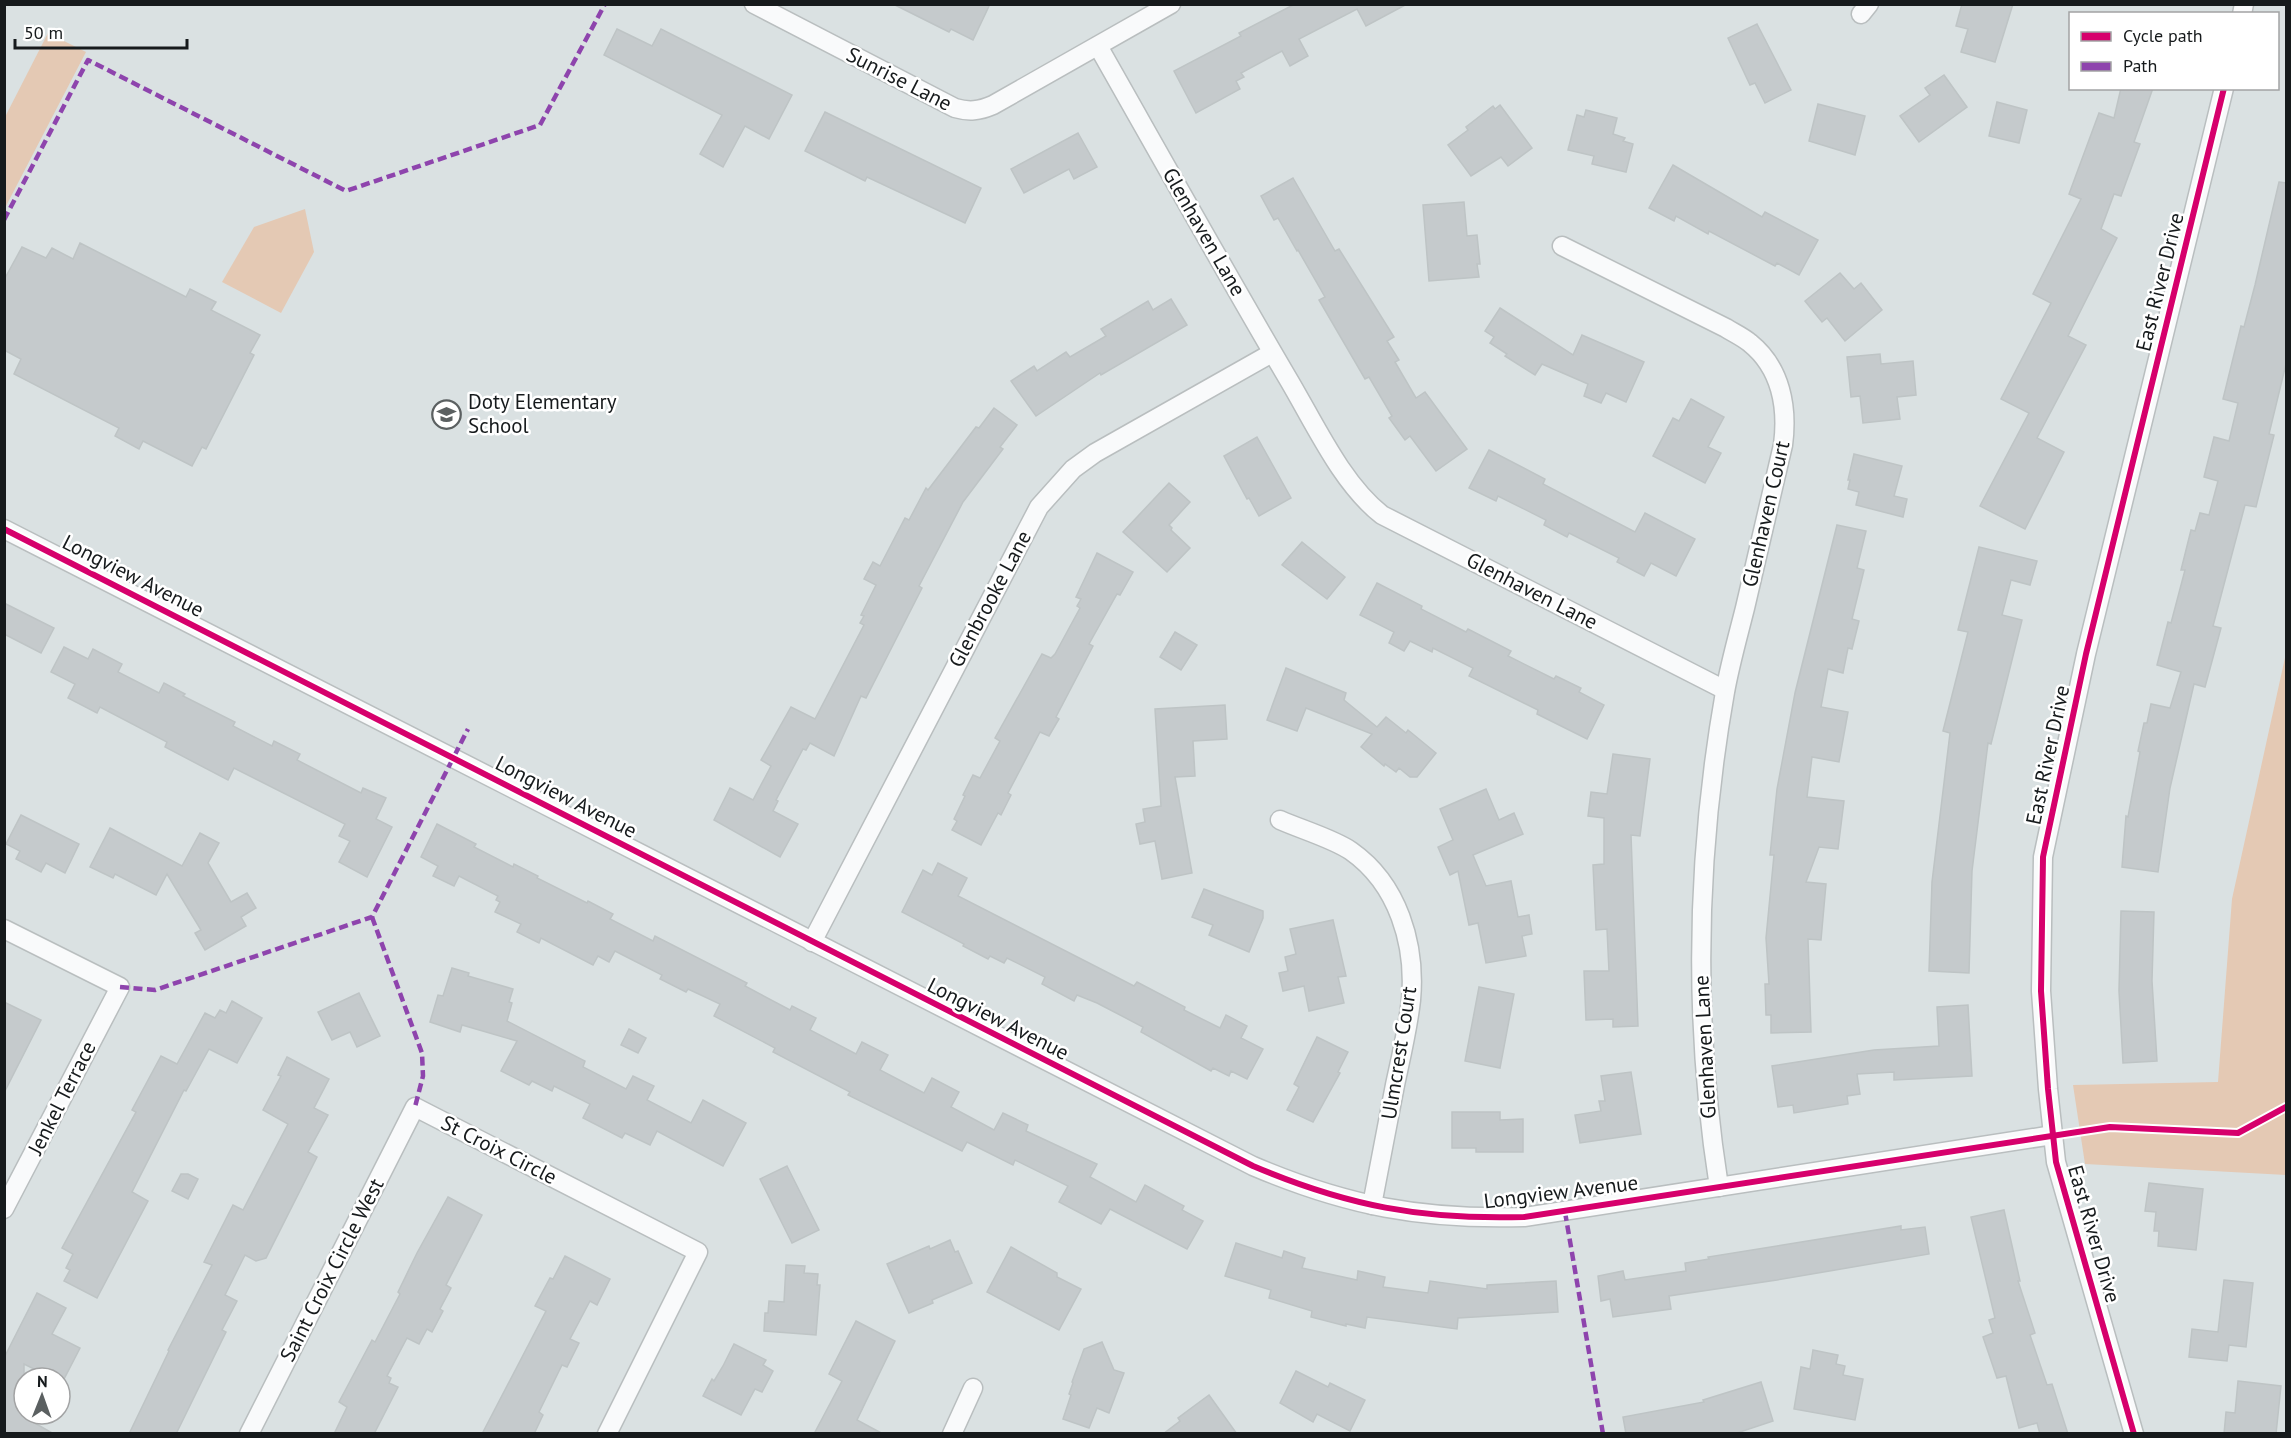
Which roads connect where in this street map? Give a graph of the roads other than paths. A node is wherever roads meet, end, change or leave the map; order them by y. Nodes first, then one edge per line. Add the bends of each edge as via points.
1 (754, 4) edge
2 (1171, 4) edge
3 (1098, 46) junction
4 (2224, 90) edge
5 (1562, 246) dead end
6 (1272, 352) junction
7 (4, 529) edge
8 (1725, 690) junction
9 (1280, 820) dead end
10 (4, 929) edge
11 (812, 942) junction
12 (415, 1107) joint
13 (2053, 1135) junction
14 (1719, 1187) junction
15 (1372, 1205) junction
16 (4, 1209) edge
17 (973, 1388) dead end
18 (249, 1434) edge
19 (607, 1434) edge
20 (952, 1434) edge
21 (2134, 1434) edge

1 - 3 street, Sunrise Lane via 965,111 993,105
2 - 3 street, Sunrise Lane
3 - 6 street, Glenhaven Lane
4 - 13 street, East River Drive via 2086,654 2043,857 2041,991
5 - 8 street, Glenhaven Court via 1726,328 1750,343 1772,367 1786,423 1783,445
6 - 8 street, Glenhaven Lane via 1348,481 1382,515
6 - 11 street, Glenbrooke Lane via 1095,453 1073,469 1044,501
7 - 11 street, Longview Avenue
8 - 14 street, Glenhaven Lane via 1702,880 1700,944 1704,1062
9 - 15 street, Ulmcrest Court via 1350,849 1383,882 1403,924 1411,1000
10 - 16 street, Jenkel Terrace via 120,987
11 - 15 street, Longview Avenue via 1253,1166 1314,1191
12 - 18 street, Saint Croix Circle West
12 - 19 street, St Croix Circle via 698,1252
13 - 14 street, Longview Avenue
13 - 21 street, East River Drive via 2056,1162
14 - 15 street, Longview Avenue via 1524,1217 1424,1215
17 - 20 street

